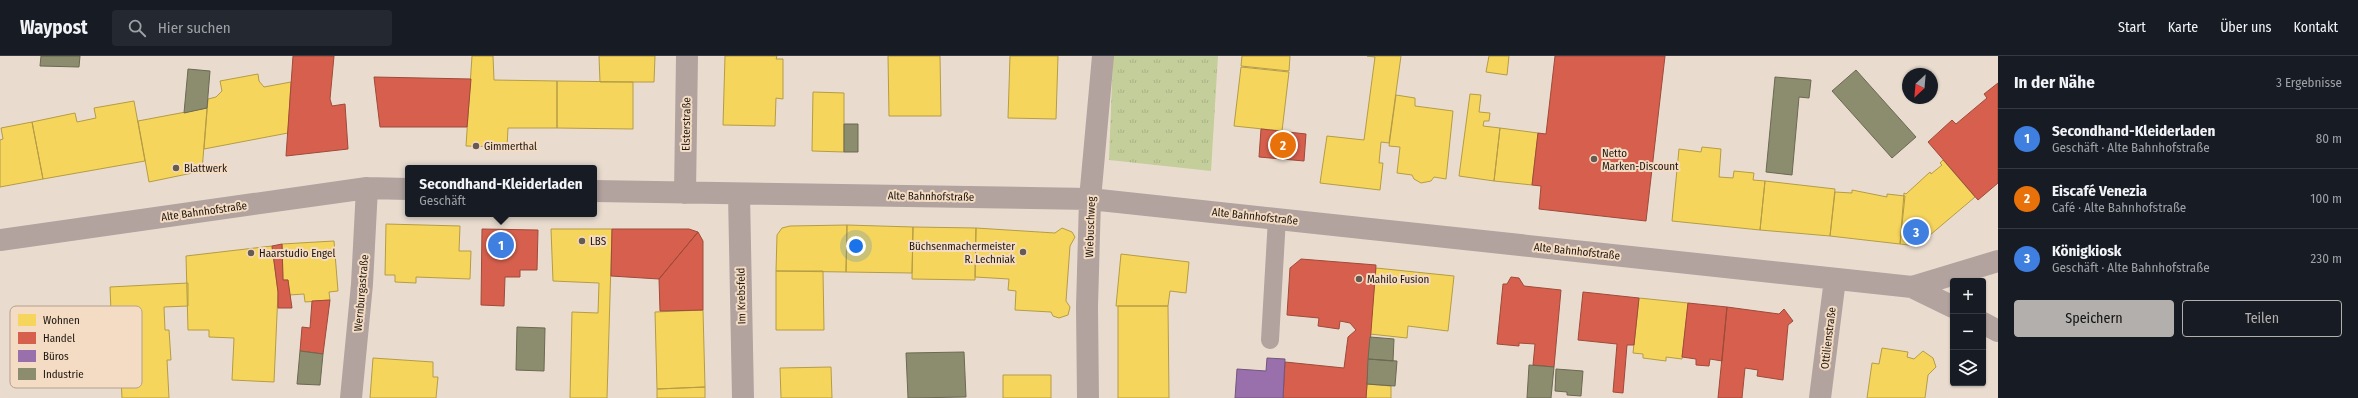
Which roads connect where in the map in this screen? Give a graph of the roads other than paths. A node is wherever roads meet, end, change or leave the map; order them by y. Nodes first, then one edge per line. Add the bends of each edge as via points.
1 (686, 56) edge
2 (1103, 56) edge
3 (367, 188) junction
4 (405, 189) edge
5 (597, 191) edge
6 (685, 193) junction
7 (739, 194) junction
8 (1090, 199) junction
9 (1278, 218) junction
10 (0, 240) edge
11 (1998, 261) edge
12 (1835, 279) junction
13 (1912, 287) junction
14 (1950, 306) edge
15 (1986, 325) edge
16 (1998, 331) edge
17 (1270, 340) dead end
18 (351, 398) edge
19 (742, 398) edge
20 (1088, 398) edge
21 (1820, 398) edge

1 - 6 street, Elsterstraße
2 - 8 street, Wiebuschweg
3 - 4 street, Alte Bahnhofstraße
3 - 10 street, Alte Bahnhofstraße
3 - 18 street, Wernburgastraße via 362,284
5 - 6 street, Alte Bahnhofstraße
6 - 7 street, Alte Bahnhofstraße
7 - 8 street, Alte Bahnhofstraße
7 - 19 street, Im Krebsfeld
8 - 9 street, Alte Bahnhofstraße
8 - 20 street, Wiebuschweg
9 - 12 street, Alte Bahnhofstraße
9 - 17 lane
11 - 13 street, Alte Bahnhofstraße
12 - 13 street, Alte Bahnhofstraße
12 - 21 street, Ottilienstraße
13 - 14 street, Alte Bahnhofstraße
15 - 16 street

